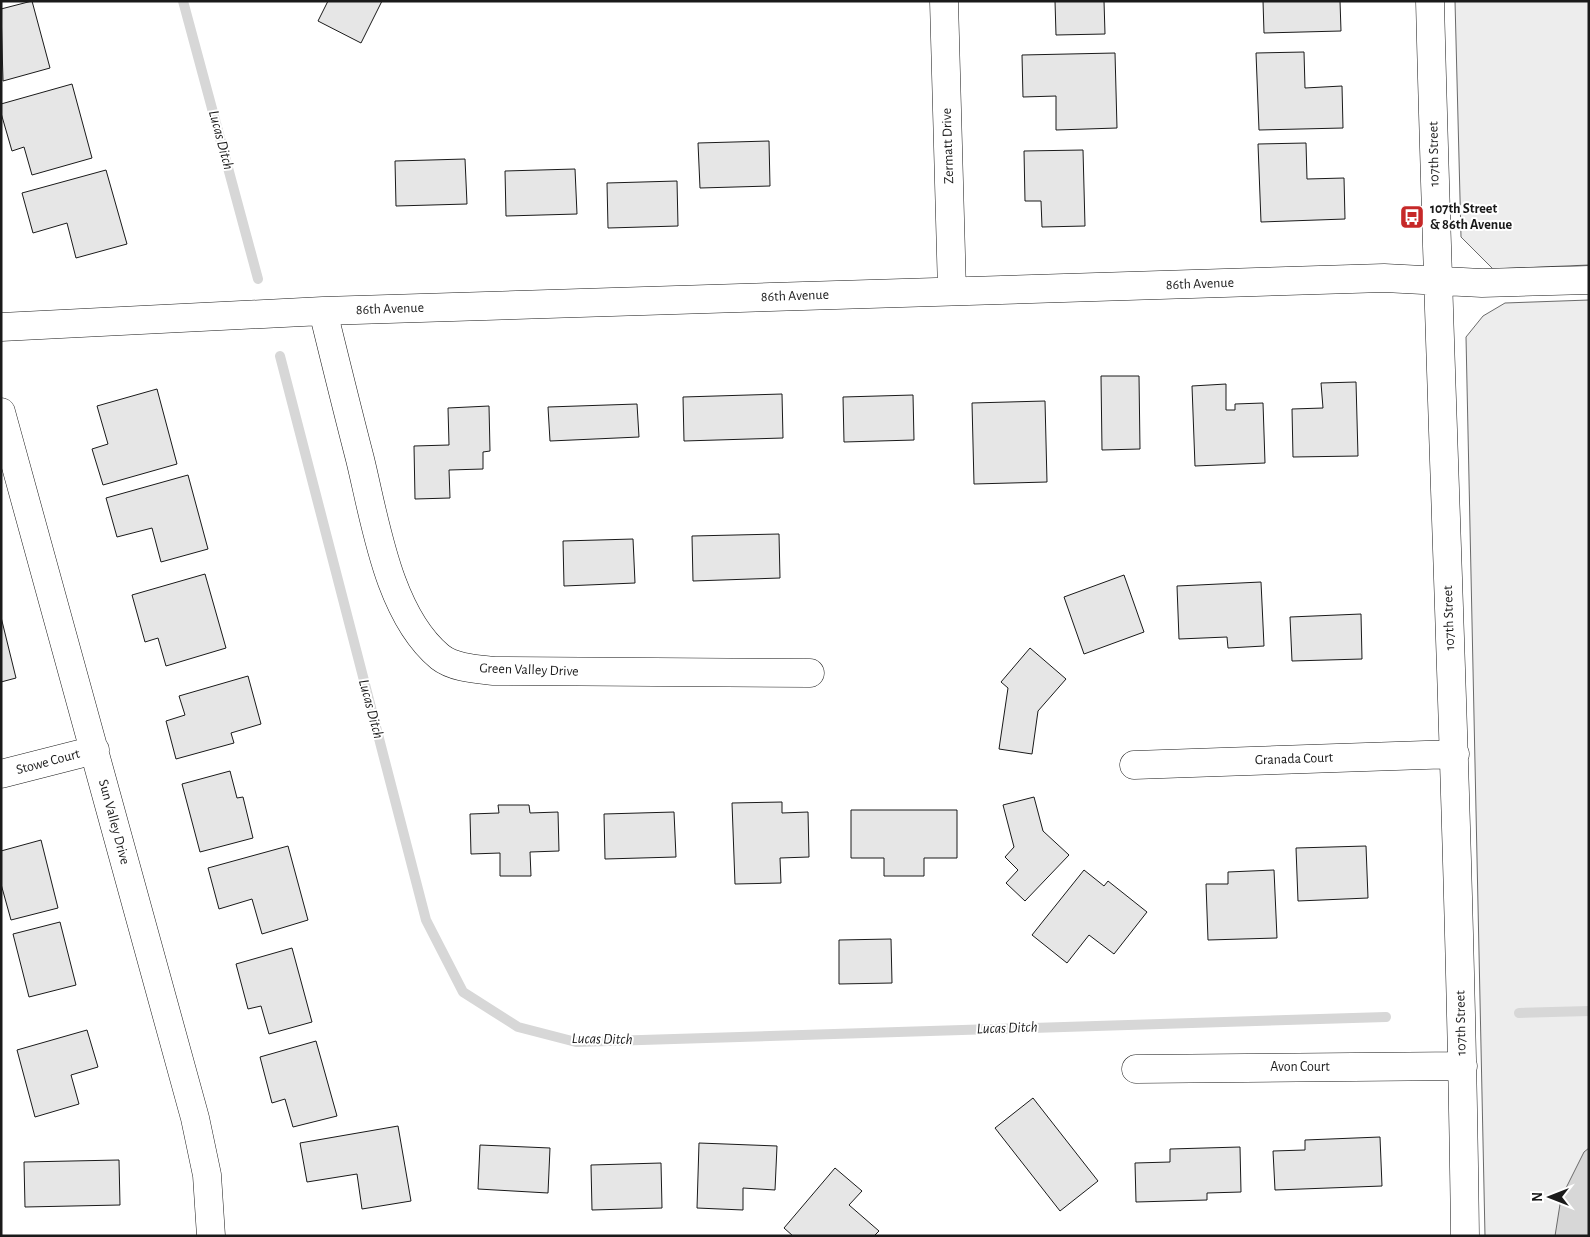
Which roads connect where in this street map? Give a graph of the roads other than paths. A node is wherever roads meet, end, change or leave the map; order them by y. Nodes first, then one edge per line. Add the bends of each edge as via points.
1 (944, 1) edge
2 (1430, 1) edge
3 (1589, 280) edge
4 (1437, 281) junction
5 (952, 292) junction
6 (323, 311) junction
7 (1, 327) edge
8 (1, 412) edge
9 (810, 673) dead end
10 (95, 750) junction
11 (1455, 754) junction
12 (1134, 765) dead end
13 (1, 774) edge
14 (1463, 1066) junction
15 (1136, 1069) dead end
16 (211, 1236) edge
17 (1464, 1236) edge

1 - 5 street, Zermatt Drive
2 - 4 street, 107th Street
3 - 4 street, 86th Avenue
4 - 5 street, 86th Avenue via 1384,278
4 - 11 street, 107th Street
5 - 6 street, 86th Avenue
6 - 7 street, 86th Avenue
6 - 9 street, Green Valley Drive via 385,561 403,607 420,636 441,658 467,668 494,671
8 - 10 street, Sun Valley Drive
10 - 13 street, Stowe Court
10 - 16 street, Sun Valley Drive via 195,1118 207,1175
11 - 12 street, Granada Court
11 - 14 street, 107th Street
14 - 15 street, Avon Court
14 - 17 street, 107th Street

